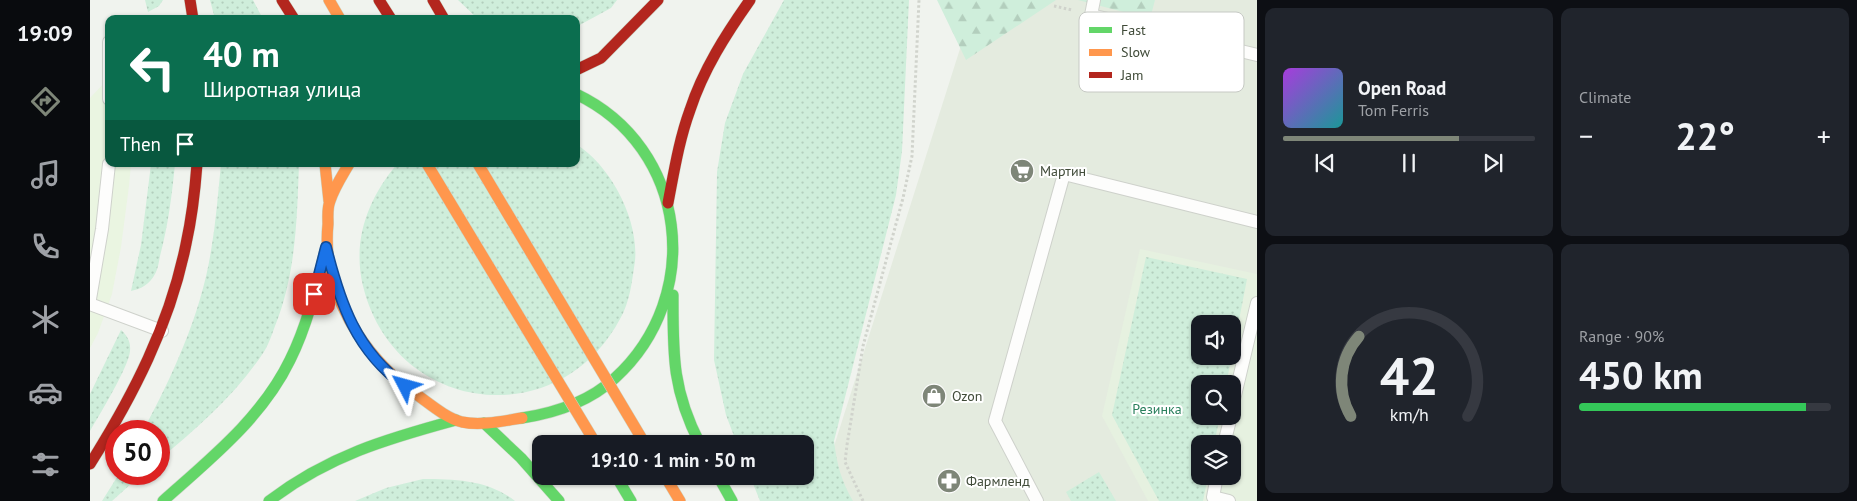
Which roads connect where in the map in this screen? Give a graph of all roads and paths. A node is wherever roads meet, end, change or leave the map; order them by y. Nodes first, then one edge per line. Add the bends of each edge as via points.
1 (190, 0) edge
2 (282, 0) edge
3 (329, 0) edge
4 (380, 0) edge
5 (433, 0) edge
6 (658, 0) edge
7 (750, 0) edge
8 (919, 0) edge
9 (192, 15) edge
10 (291, 15) edge
11 (338, 15) edge
12 (389, 15) edge
13 (442, 15) edge
14 (1244, 52) edge
15 (1257, 55) edge
16 (580, 68) edge
17 (580, 96) edge
18 (109, 167) edge
19 (196, 167) edge
20 (325, 167) edge
21 (348, 167) edge
22 (429, 167) edge
23 (480, 167) edge
24 (329, 201) junction
25 (668, 203) junction
26 (1257, 222) edge
27 (326, 247) junction
28 (674, 258) junction
29 (90, 299) edge
30 (1257, 303) edge
31 (90, 304) edge
32 (162, 331) junction
33 (1240, 375) edge
34 (456, 420) junction
35 (484, 423) junction
36 (591, 435) edge
37 (640, 435) edge
38 (696, 435) edge
39 (90, 464) edge
40 (621, 485) edge
41 (670, 485) edge
42 (723, 485) edge
43 (1215, 485) edge
44 (163, 501) edge
45 (269, 501) edge
46 (559, 501) edge
47 (631, 501) edge
48 (680, 501) edge
49 (732, 501) edge
50 (864, 501) edge
51 (1038, 501) edge
52 (1229, 501) edge

1 - 9 main road
2 - 10 main road
3 - 11 main road
4 - 12 main road
5 - 13 main road
6 - 16 main road via 601,58
7 - 25 main road via 713,55 694,97
8 - 50 path via 912,156 863,346 845,462
14 - 15 lane
17 - 25 main road via 610,115 636,140 655,170
18 - 29 lane via 97,268
19 - 32 main road via 184,255
20 - 24 main road
21 - 24 main road
22 - 36 main road, bridge
23 - 37 main road, bridge
24 - 27 main road
25 - 28 main road
26 - 51 lane via 1064,174 995,421
27 - 34 main road via 348,319 364,346 389,375
27 - 44 main road via 310,310 284,373 251,419
28 - 35 main road via 668,292 656,324 638,353 615,378 587,397 556,411
28 - 38 main road via 673,360 678,395
30 - 33 lane
31 - 32 lane
32 - 39 main road via 110,435
34 - 35 main road
34 - 45 main road via 394,436 328,461
35 - 46 main road
40 - 47 main road
41 - 48 main road
42 - 49 main road
43 - 52 lane via 1213,497

